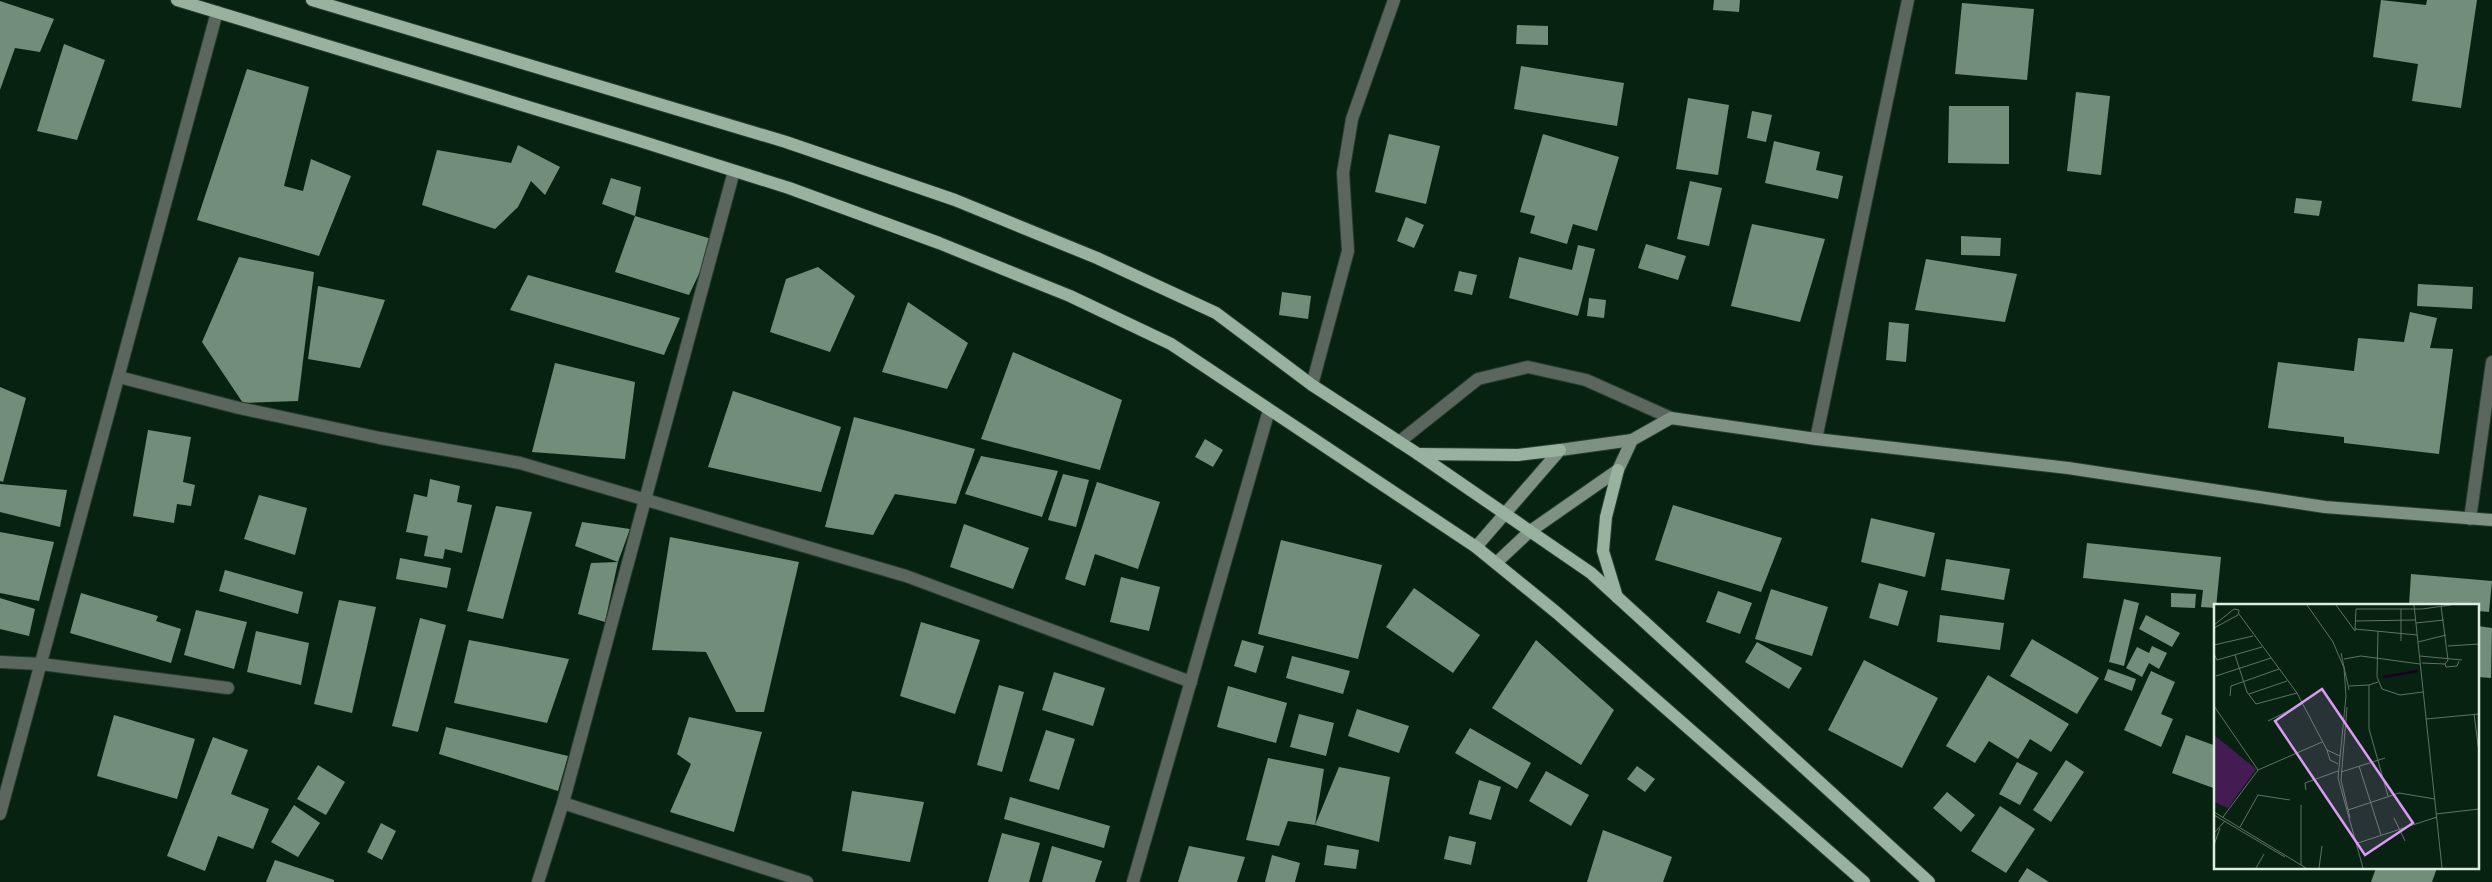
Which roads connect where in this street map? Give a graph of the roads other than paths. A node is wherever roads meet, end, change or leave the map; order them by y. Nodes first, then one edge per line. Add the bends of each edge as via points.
1 (177, 0) edge
2 (312, 0) edge
3 (1394, 0) edge
4 (1908, 0) edge
5 (217, 12) junction
6 (734, 170) junction
7 (2492, 362) edge
8 (118, 377) junction
9 (1312, 385) junction
10 (1269, 410) junction
11 (1671, 418) junction
12 (1816, 439) junction
13 (1632, 440) junction
14 (1398, 442) junction
15 (1560, 450) junction
16 (1418, 454) junction
17 (1618, 470) junction
18 (645, 499) junction
19 (1505, 512) junction
20 (2470, 519) junction
21 (2492, 520) edge
22 (1529, 532) junction
23 (1476, 547) junction
24 (1496, 563) junction
25 (1617, 597) junction
26 (0, 662) edge
27 (40, 664) junction
28 (1191, 682) junction
29 (228, 688) dead end
30 (563, 803) junction
31 (0, 814) edge
32 (538, 882) edge
33 (807, 882) edge
34 (1133, 882) edge
35 (1864, 882) edge
36 (1930, 882) edge

1 - 5 main road
2 - 9 main road via 786,142 955,200 1097,258 1216,313
3 - 9 street via 1352,119 1343,173 1348,251
4 - 12 street
5 - 6 main road
5 - 8 street
6 - 10 main road via 939,243 1070,296 1171,344
6 - 18 street
7 - 20 street
8 - 18 street via 239,408 520,463
8 - 27 street
9 - 14 main road
10 - 23 main road
10 - 28 street
11 - 12 main road
11 - 13 main road
11 - 14 street via 1586,380 1528,367 1478,379
12 - 20 main road via 2068,468 2325,507
13 - 15 main road
13 - 17 main road
14 - 16 main road
15 - 16 main road via 1518,455
15 - 19 main road
16 - 19 main road
17 - 22 main road
17 - 25 main road via 1606,516 1603,551
18 - 28 street via 906,576
18 - 30 street
19 - 22 main road
19 - 23 main road
20 - 21 main road
22 - 24 main road
22 - 25 main road via 1591,573
23 - 24 main road
24 - 35 main road
25 - 36 main road
26 - 27 street
27 - 29 street
27 - 31 street
28 - 34 street
30 - 32 street
30 - 33 street

